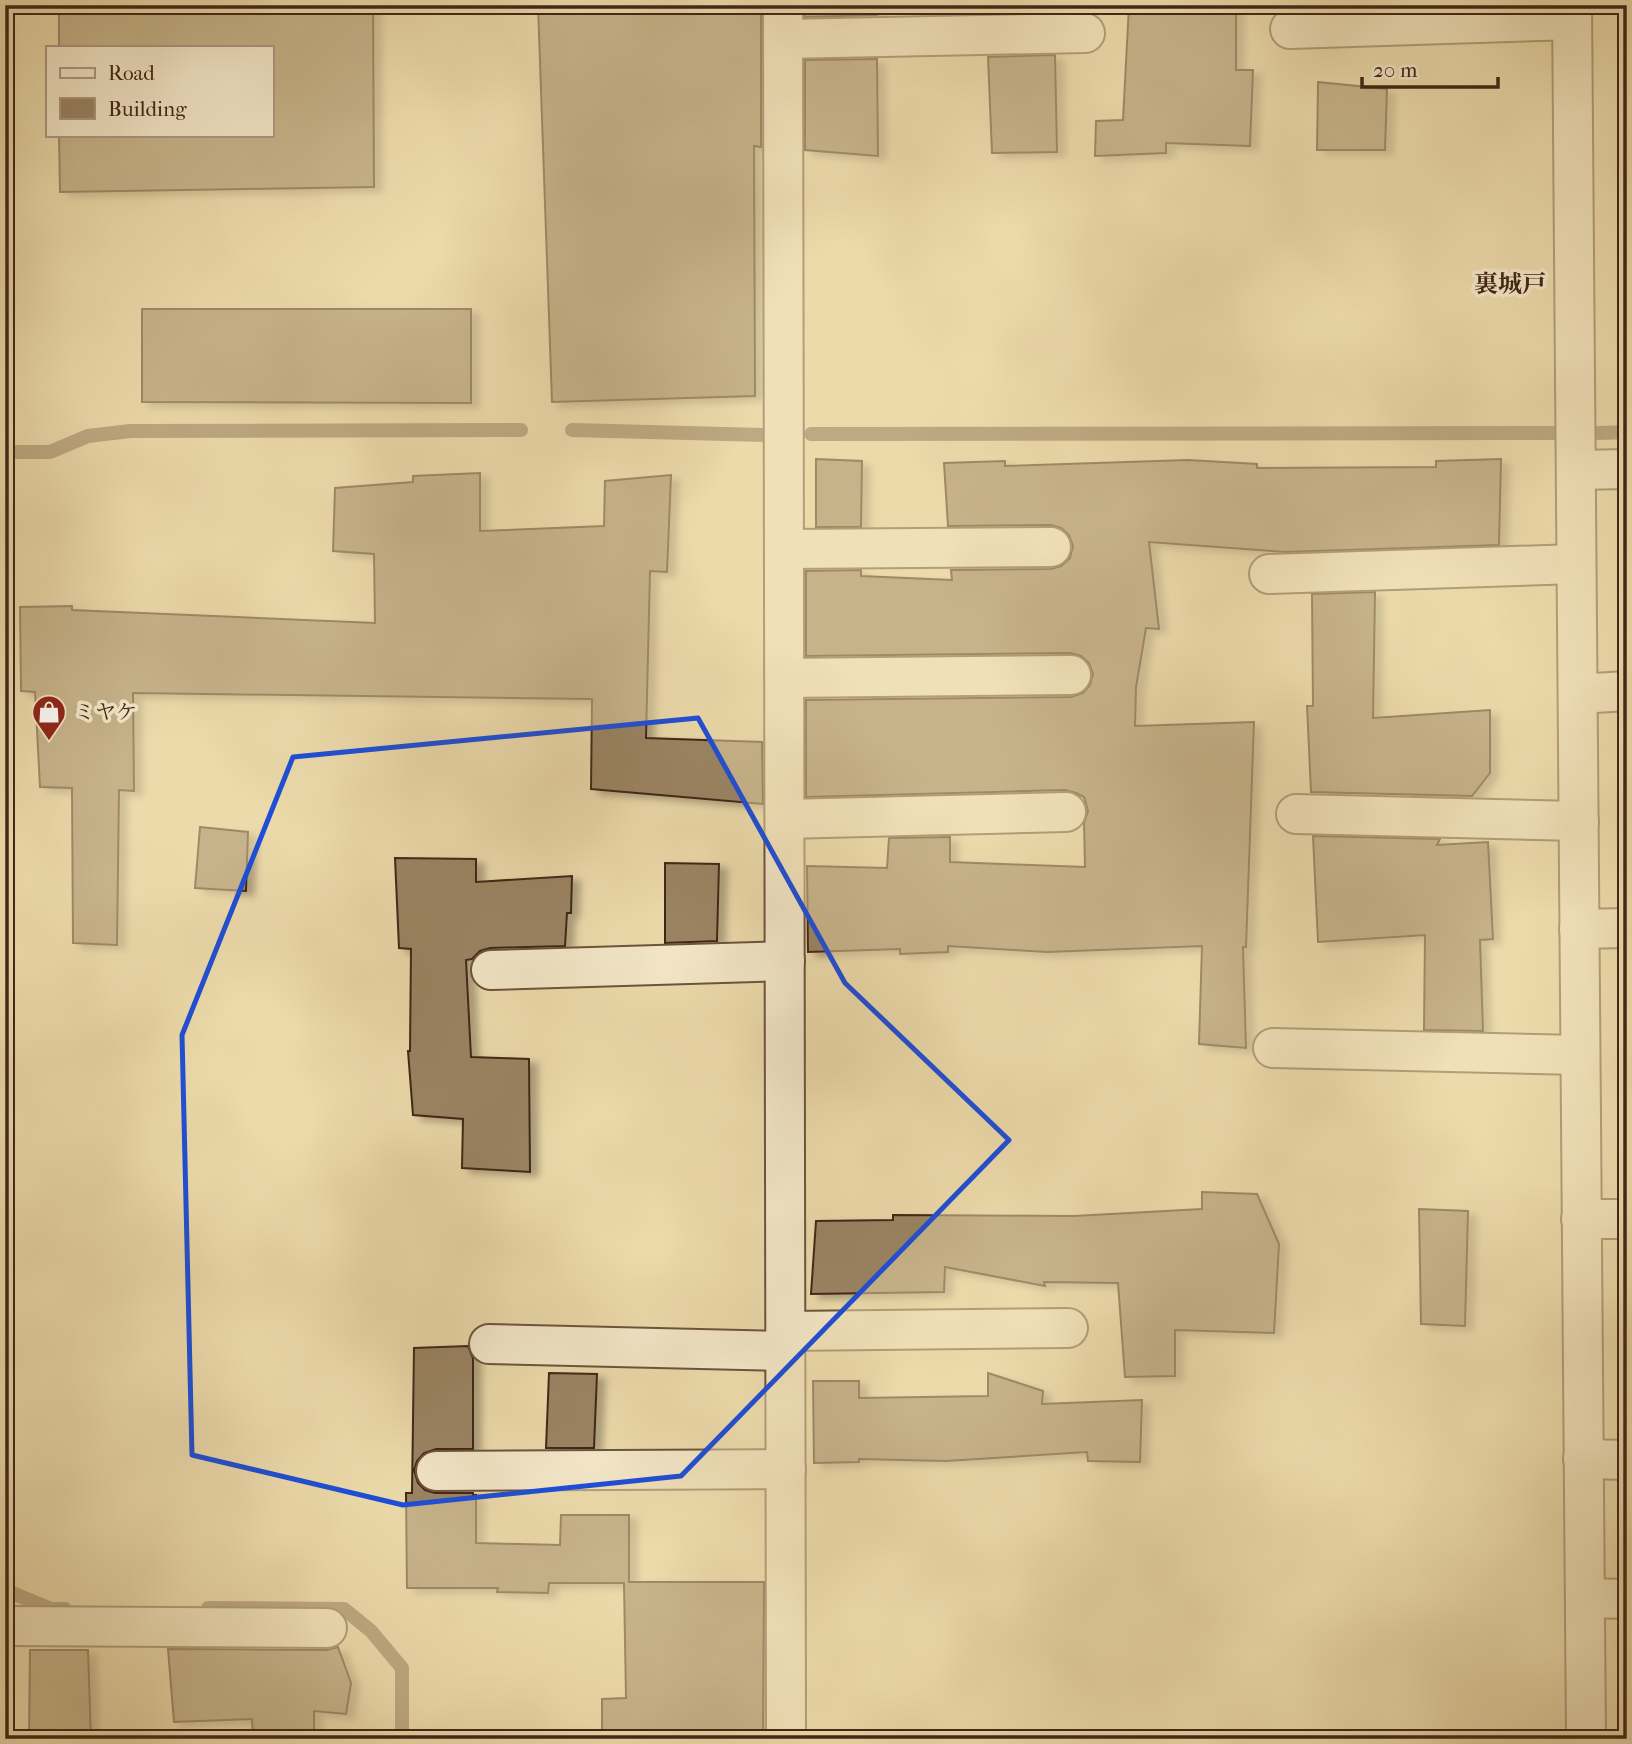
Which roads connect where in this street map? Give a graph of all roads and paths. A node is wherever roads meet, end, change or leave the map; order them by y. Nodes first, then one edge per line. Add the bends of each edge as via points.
1 (1572, 13) edge
2 (783, 22) edge
3 (1290, 29) dead end
4 (1085, 33) dead end
5 (1627, 469) edge
6 (1576, 470) junction
7 (1051, 547) dead end
8 (784, 549) junction
9 (1576, 564) junction
10 (1269, 574) dead end
11 (1071, 675) dead end
12 (785, 678) junction
13 (1627, 691) edge
14 (1578, 694) junction
15 (1066, 812) dead end
16 (1296, 814) dead end
17 (785, 819) junction
18 (1579, 821) junction
19 (1627, 928) edge
20 (1579, 929) junction
21 (785, 961) junction
22 (491, 970) dead end
23 (1273, 1048) dead end
24 (1580, 1055) junction
25 (1581, 1219) junction
26 (1627, 1219) edge
27 (1068, 1328) dead end
28 (785, 1341) junction
29 (489, 1344) dead end
30 (1583, 1459) junction
31 (1627, 1460) edge
32 (786, 1469) junction
33 (436, 1471) dead end
34 (1585, 1598) junction
35 (1627, 1599) edge
36 (5, 1626) edge
37 (327, 1628) dead end
38 (786, 1739) edge
39 (1586, 1739) edge

1 - 3 street
1 - 6 street
2 - 4 street
2 - 8 street
5 - 6 street
6 - 9 street
7 - 8 street
8 - 12 street
9 - 10 street
9 - 14 street
11 - 12 street
12 - 17 street
13 - 14 street
14 - 18 street
15 - 17 street
16 - 18 street
17 - 21 street
18 - 20 street
19 - 20 street
20 - 24 street
21 - 22 street
21 - 28 street
23 - 24 street
24 - 25 street
25 - 26 street
25 - 30 street
27 - 28 street
28 - 29 street
28 - 32 street
30 - 31 street
30 - 34 street
32 - 33 street
32 - 38 street
34 - 35 street
34 - 39 street
36 - 37 street

